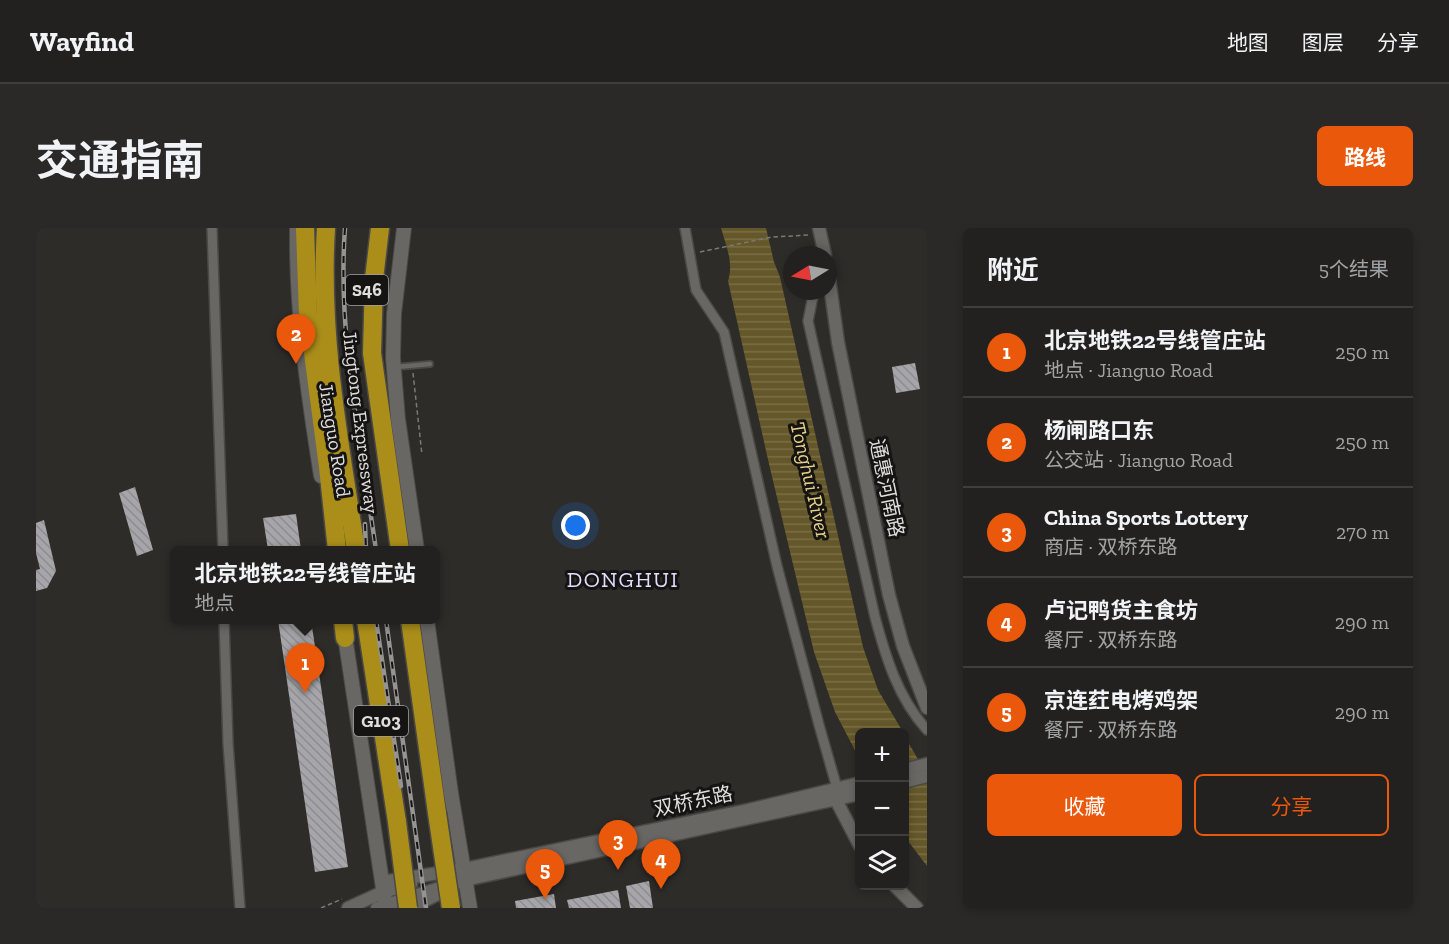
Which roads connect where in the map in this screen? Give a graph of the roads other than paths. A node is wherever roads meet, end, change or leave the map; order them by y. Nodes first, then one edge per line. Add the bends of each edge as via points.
1 (212, 228) edge
2 (297, 228) edge
3 (305, 228) edge
4 (315, 228) edge
5 (326, 228) edge
6 (368, 228) edge
7 (380, 228) edge
8 (404, 228) edge
9 (685, 228) edge
10 (812, 300) edge
11 (832, 300) edge
12 (372, 353) junction
13 (430, 364) dead end
14 (394, 367) junction
15 (329, 368) junction
16 (222, 546) edge
17 (331, 546) edge
18 (337, 546) edge
19 (355, 546) edge
20 (399, 546) edge
21 (416, 546) edge
22 (224, 624) edge
23 (367, 624) edge
24 (411, 624) edge
25 (428, 624) edge
26 (344, 626) edge
27 (927, 708) edge
28 (927, 730) edge
29 (927, 764) edge
30 (909, 769) edge
31 (927, 776) edge
32 (909, 781) edge
33 (855, 789) edge
34 (837, 794) junction
35 (856, 836) edge
36 (465, 874) junction
37 (900, 890) edge
38 (382, 899) edge
39 (240, 908) edge
40 (348, 908) edge
41 (409, 908) edge
42 (451, 908) edge
43 (470, 908) edge
44 (917, 908) edge

1 - 16 street
2 - 17 main road, Jianguo Road via 296,275 303,362
3 - 18 highway via 308,315
4 - 15 highway, S46 via 315,279
5 - 15 highway, Jingtong Expressway via 323,271
6 - 12 highway, S46 via 366,284
7 - 12 highway, Jingtong Expressway
8 - 14 main road via 394,314
9 - 34 street via 696,290 724,332 777,566
10 - 28 street via 808,321 884,653 897,686
11 - 27 street, 通惠河南路 via 890,595 903,646
12 - 20 highway, Jingtong Expressway
13 - 14 lane
14 - 21 main road
15 - 19 highway, Jingtong Expressway
22 - 39 street
23 - 41 highway, G103, bridge
24 - 42 highway, G103, bridge
25 - 36 main road
26 - 38 main road
29 - 30 street
31 - 32 street
33 - 34 street, 双桥东路
34 - 35 street
34 - 36 street, 双桥东路 via 747,810
36 - 38 street, 双桥东路
36 - 38 street, 双桥东路
36 - 41 street, 双桥东路
36 - 43 main road
37 - 44 street
38 - 40 street, 双桥东路

